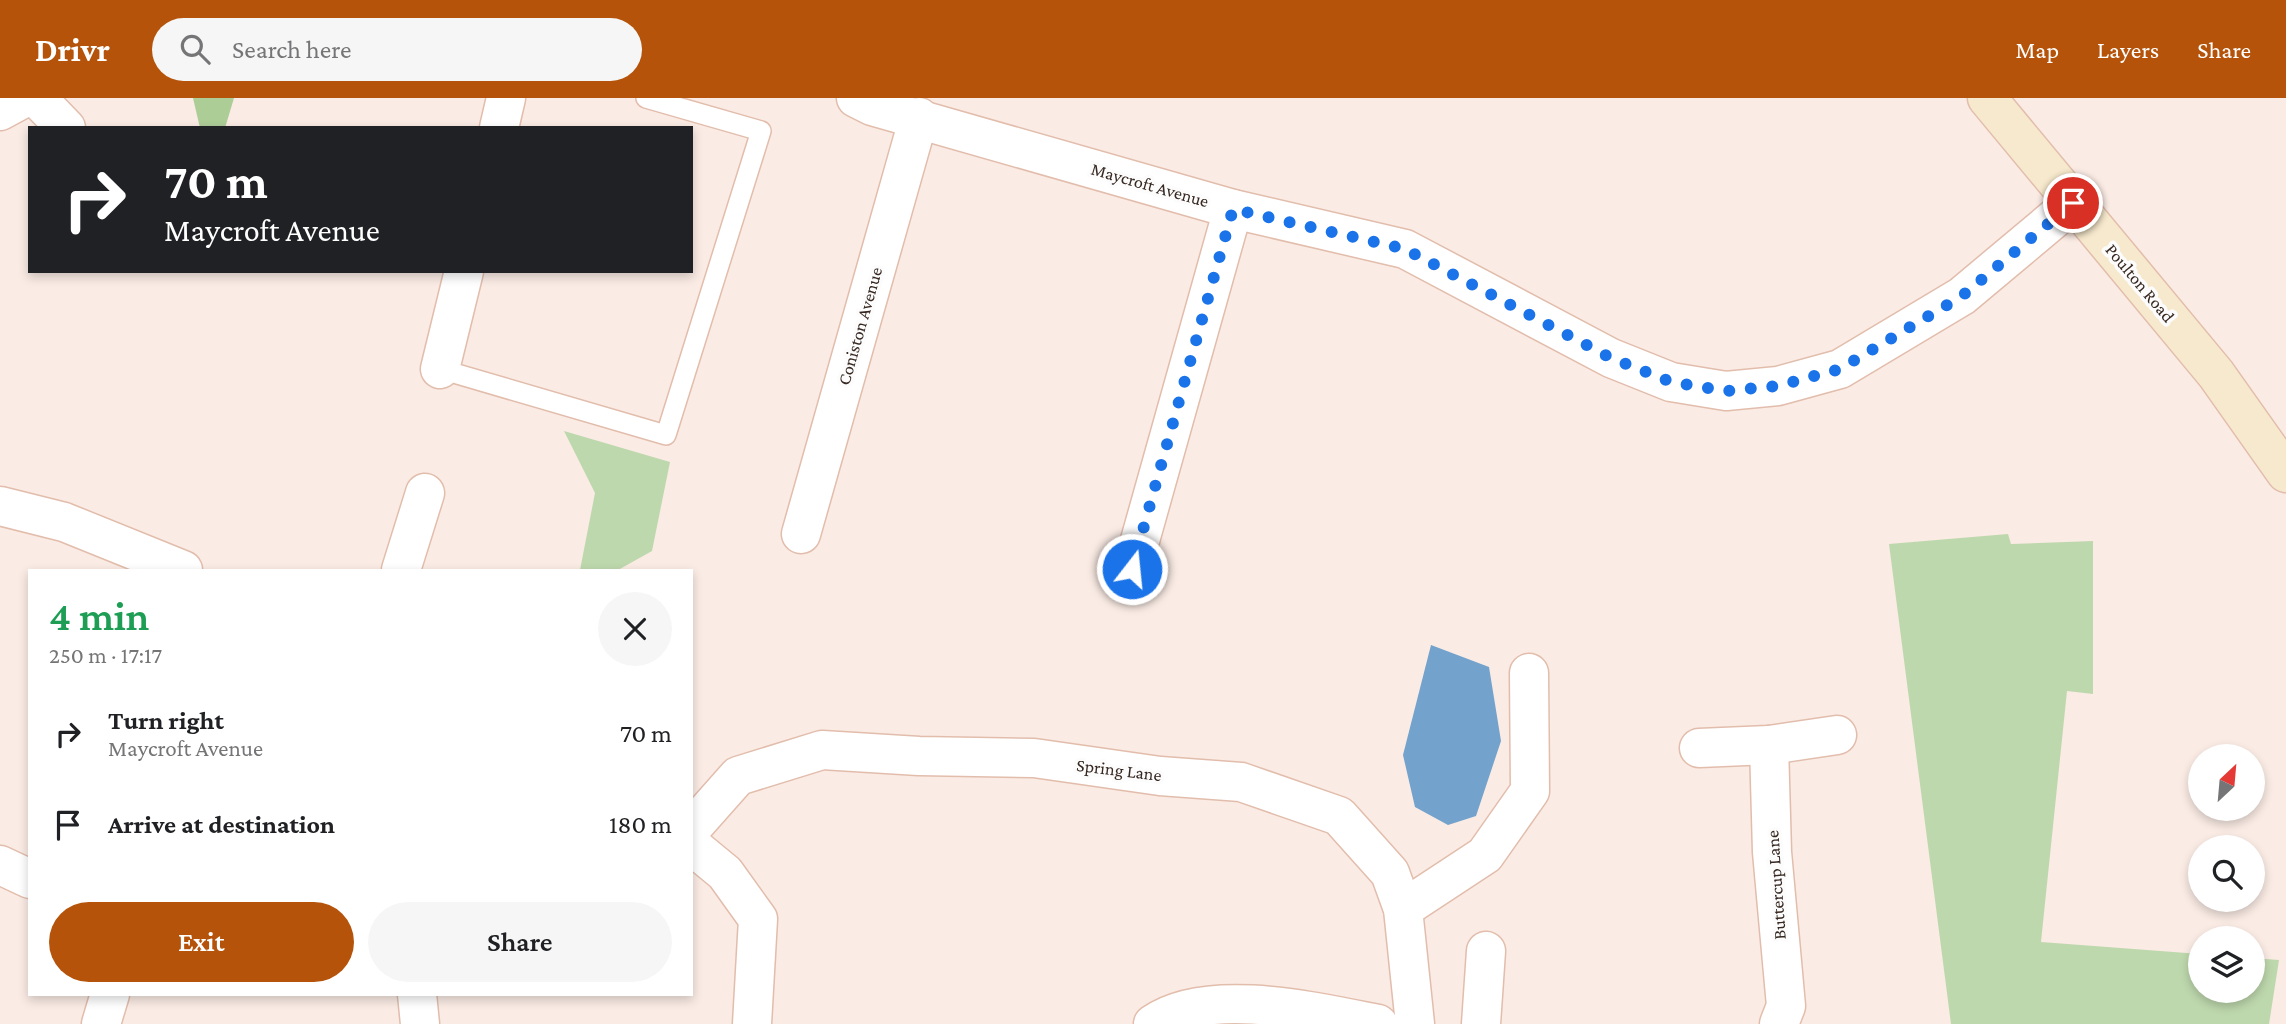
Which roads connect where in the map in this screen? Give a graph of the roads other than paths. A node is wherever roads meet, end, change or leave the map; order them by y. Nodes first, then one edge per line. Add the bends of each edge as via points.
1 (24, 98) edge
2 (37, 98) edge
3 (506, 98) edge
4 (646, 98) edge
5 (856, 98) edge
6 (1987, 98) edge
7 (0, 111) edge
8 (919, 117) junction
9 (64, 126) edge
10 (499, 126) edge
11 (2073, 203) junction
12 (1233, 209) junction
13 (464, 273) edge
14 (440, 369) joint
15 (2286, 473) edge
16 (425, 493) dead end
17 (0, 506) edge
18 (801, 534) dead end
19 (99, 556) edge
20 (177, 569) edge
21 (401, 569) edge
22 (1132, 569) dead end
23 (1529, 673) dead end
24 (1837, 735) dead end
25 (1769, 745) junction
26 (1699, 748) dead end
27 (693, 827) edge
28 (693, 847) edge
29 (0, 865) edge
30 (28, 878) edge
31 (1403, 909) junction
32 (1486, 951) dead end
33 (109, 996) edge
34 (417, 996) edge
35 (101, 1024) edge
36 (420, 1024) edge
37 (752, 1024) edge
38 (1153, 1024) edge
39 (1378, 1024) edge
40 (1415, 1024) edge
41 (1481, 1024) edge
42 (1779, 1024) edge

1 - 7 street
2 - 9 street
3 - 10 street
4 - 14 lane via 761,131 666,435
5 - 8 street, Maycroft Avenue
6 - 11 main road, Poulton Road
8 - 12 street, Maycroft Avenue
8 - 18 street, Coniston Avenue
11 - 12 street, Maycroft Avenue via 1962,296 1840,369 1778,386 1726,391 1671,382 1611,358 1405,249
11 - 15 main road, Poulton Road via 2216,374
12 - 22 street
13 - 14 street
16 - 21 street
17 - 19 street via 64,522
19 - 20 street
23 - 31 street via 1530,791 1485,855
24 - 25 street
25 - 26 street
25 - 42 street, Buttercup Lane via 1772,852 1786,1006
27 - 31 street, Spring Lane via 738,776 822,750 1034,758 1241,782 1339,816 1390,873
28 - 37 street via 725,873 758,919
29 - 30 street
31 - 40 street, Spring Lane
32 - 41 street
33 - 35 street
34 - 36 street
38 - 39 street via 1167,1014 1214,1002

